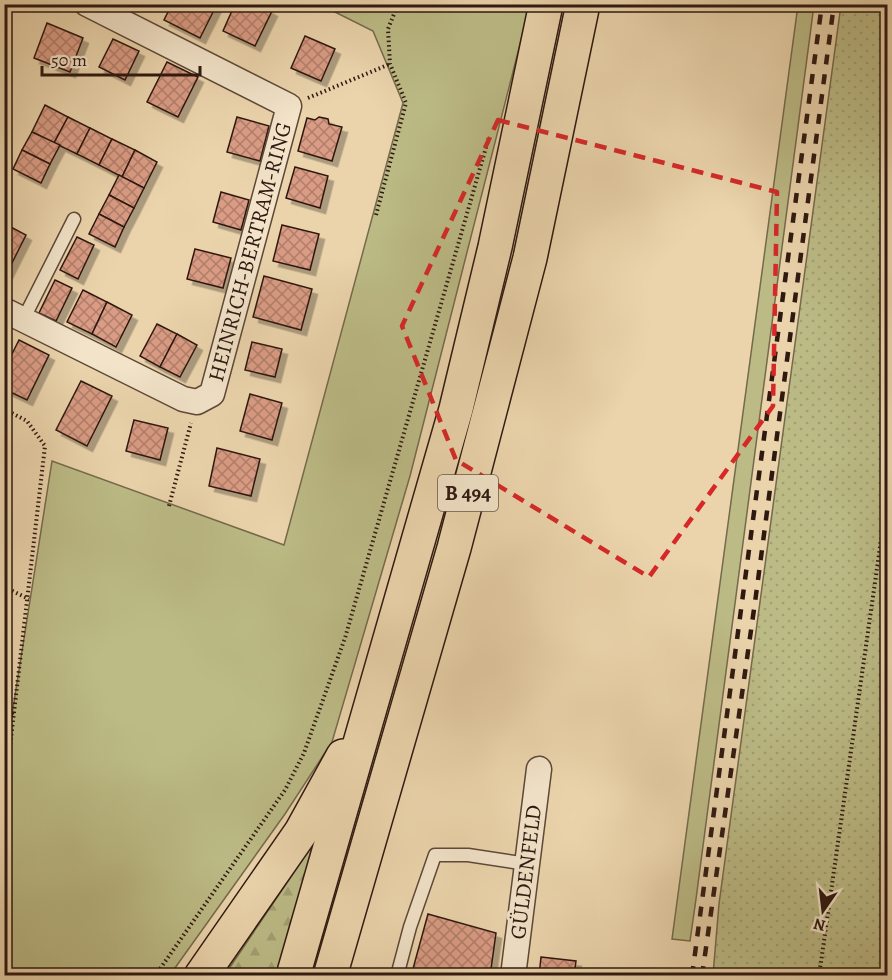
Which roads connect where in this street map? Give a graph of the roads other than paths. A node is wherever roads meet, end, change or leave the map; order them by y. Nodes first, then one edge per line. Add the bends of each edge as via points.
1 (87, 4) edge
2 (546, 4) edge
3 (583, 4) edge
4 (74, 219) dead end
5 (14, 315) edge
6 (380, 679) junction
7 (539, 769) dead end
8 (527, 864) junction
9 (201, 975) edge
10 (293, 975) edge
11 (330, 975) edge
12 (397, 975) edge
13 (513, 975) edge

1 - 5 street, HEINRICH-BERTRAM-RING via 289,106 212,394 197,402 183,399
2 - 6 highway, B 494 via 456,409
3 - 11 highway, B 494 via 530,258 500,374 454,548
4 - 5 lane
6 - 9 highway via 331,781 301,832
6 - 10 highway, B 494
7 - 8 street, GÜLDENFELD
8 - 12 lane via 468,855 435,855
8 - 13 street, GÜLDENFELD

